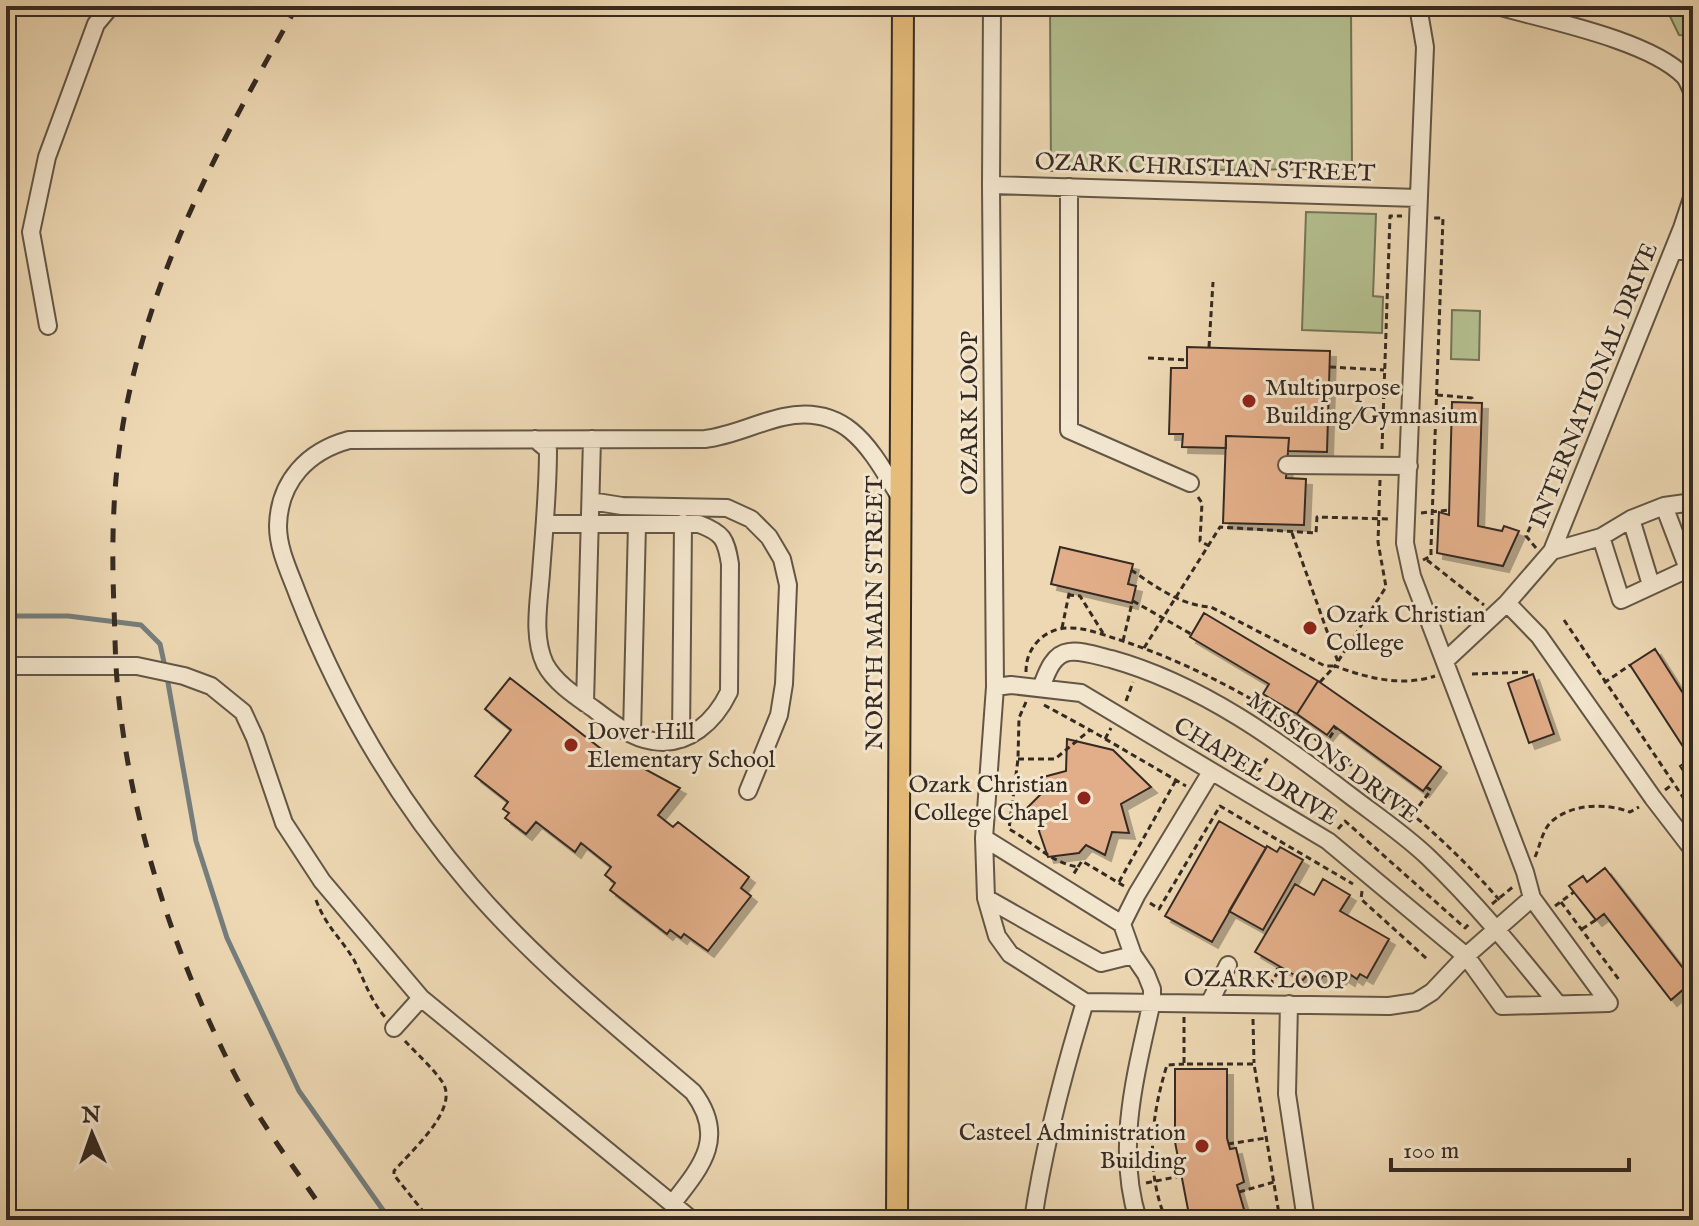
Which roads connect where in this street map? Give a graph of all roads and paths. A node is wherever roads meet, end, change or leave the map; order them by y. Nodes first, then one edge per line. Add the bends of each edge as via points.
1 (111, 6) edge
2 (903, 6) edge
3 (992, 6) edge
4 (1418, 6) edge
5 (1497, 6) edge
6 (1693, 93) edge
7 (991, 185) junction
8 (1069, 187) junction
9 (1693, 195) edge
10 (1418, 198) junction
11 (1418, 217) junction
12 (1673, 251) junction
13 (1693, 251) edge
14 (1213, 282) dead end
15 (48, 326) dead end
16 (1209, 347) dead end
17 (1148, 358) dead end
18 (1187, 360) dead end
19 (1330, 367) dead end
20 (1384, 370) junction
21 (1437, 395) junction
22 (1472, 402) dead end
23 (535, 439) junction
24 (592, 439) junction
25 (1287, 465) dead end
26 (1381, 466) junction
27 (1409, 466) junction
28 (1190, 483) joint
29 (900, 497) junction
30 (591, 501) junction
31 (1693, 502) edge
32 (1540, 506) dead end
33 (1664, 506) junction
34 (1433, 510) junction
35 (1449, 510) dead end
36 (1379, 519) junction
37 (1631, 519) junction
38 (683, 523) junction
39 (545, 524) junction
40 (590, 524) junction
41 (637, 524) junction
42 (1291, 532) junction
43 (1601, 537) junction
44 (1209, 546) junction
45 (1431, 547) junction
46 (1438, 547) dead end
47 (1545, 550) junction
48 (1425, 559) junction
49 (1420, 562) dead end
50 (1131, 570) dead end
51 (1651, 585) junction
52 (1070, 589) dead end
53 (1068, 595) junction
54 (1174, 598) junction
55 (1507, 603) junction
56 (1488, 605) dead end
57 (1163, 619) junction
58 (1564, 620) dead end
59 (1062, 628) dead end
60 (1191, 634) dead end
61 (1104, 635) dead end
62 (1123, 641) dead end
63 (1445, 661) junction
64 (1336, 664) junction
65 (1630, 665) dead end
66 (6, 666) edge
67 (1137, 667) junction
68 (1532, 672) dead end
69 (1472, 674) dead end
70 (1435, 676) dead end
71 (1320, 682) dead end
72 (1604, 683) junction
73 (995, 687) junction
74 (1040, 695) junction
75 (1266, 695) dead end
76 (585, 703) junction
77 (1260, 704) dead end
78 (1291, 710) dead end
79 (1273, 712) dead end
80 (1297, 714) dead end
81 (1118, 716) junction
82 (1291, 724) junction
83 (1336, 728) dead end
84 (1090, 730) junction
85 (632, 734) junction
86 (681, 739) junction
87 (1105, 739) junction
88 (1279, 741) junction
89 (1117, 746) junction
90 (1324, 746) junction
91 (1113, 750) dead end
92 (1018, 759) dead end
93 (1211, 772) junction
94 (1176, 780) junction
95 (1673, 784) junction
96 (1426, 787) dead end
97 (748, 791) dead end
98 (1245, 791) junction
99 (1200, 794) junction
100 (1653, 798) junction
101 (1220, 806) junction
102 (1692, 811) edge
103 (1230, 813) junction
104 (1413, 814) junction
105 (1009, 829) dead end
106 (984, 838) junction
107 (1328, 841) junction
108 (1693, 850) edge
109 (1533, 861) dead end
110 (1078, 867) junction
111 (1119, 882) junction
112 (1064, 888) junction
113 (1574, 892) dead end
114 (1137, 894) junction
115 (315, 896) dead end
116 (986, 898) junction
117 (1532, 898) junction
118 (1482, 913) junction
119 (1596, 920) dead end
120 (1122, 924) junction
121 (1497, 929) junction
122 (1581, 929) junction
123 (1133, 955) junction
124 (1466, 956) junction
125 (1427, 959) dead end
126 (1228, 965) dead end
127 (1620, 981) dead end
128 (1237, 982) dead end
129 (421, 998) junction
130 (1152, 1001) junction
131 (1184, 1001) junction
132 (1085, 1002) junction
133 (1210, 1002) junction
134 (1253, 1003) junction
135 (1557, 1003) junction
136 (1282, 1004) junction
137 (394, 1028) junction
138 (1184, 1064) junction
139 (1254, 1064) junction
140 (1266, 1138) junction
141 (1228, 1144) dead end
142 (1181, 1176) dead end
143 (1155, 1181) junction
144 (1274, 1182) junction
145 (1130, 1186) junction
146 (1239, 1192) dead end
147 (672, 1204) junction
148 (430, 1220) edge
149 (692, 1220) edge
150 (897, 1220) edge
151 (1033, 1220) edge
152 (1138, 1220) edge
153 (1166, 1220) edge
154 (1280, 1220) edge
155 (1306, 1220) edge

1 - 15 street via 96,24 47,157 31,232
2 - 29 main road, NORTH MAIN STREET
3 - 7 street, OZARK LOOP
4 - 10 street via 1425,47
5 - 6 street via 1655,56 1684,77
7 - 8 street, OZARK CHRISTIAN STREET
7 - 73 street, OZARK LOOP
8 - 10 street, OZARK CHRISTIAN STREET
8 - 28 street via 1069,430
9 - 12 street, INTERNATIONAL DRIVE
10 - 11 street
11 - 20 path via 1390,216
11 - 21 path via 1443,218
11 - 27 street
12 - 13 street
12 - 47 street, INTERNATIONAL DRIVE
14 - 16 path
17 - 18 path
19 - 20 path
20 - 26 path
21 - 22 path
21 - 34 path
23 - 24 street
23 - 39 street via 548,450
23 - 147 street via 358,439 334,444 307,459 288,484 279,535 319,648 416,816 526,945 700,1102 709,1122 707,1150
24 - 29 street via 705,439 782,417 820,416 860,437
24 - 30 street
25 - 26 street
26 - 27 street
26 - 36 path
27 - 63 street via 1405,543
28 - 44 path via 1202,503 1200,541
29 - 150 main road, NORTH MAIN STREET
30 - 40 street
30 - 97 street via 727,508 751,519 782,559 788,585 784,684 779,715
31 - 33 street
32 - 47 path via 1526,536
33 - 37 street
33 - 51 street via 1688,569
34 - 35 path
34 - 45 path
36 - 42 path via 1317,517 1316,533
36 - 64 path via 1386,587
37 - 43 street
37 - 51 street
38 - 41 street
38 - 86 street
38 - 86 street via 716,530 727,543 730,671 729,692 720,711 705,727
39 - 40 street
39 - 76 street via 540,651 565,688
40 - 41 street
40 - 76 street
41 - 85 street
42 - 44 path via 1220,527
42 - 64 path
43 - 47 street
43 - 51 street via 1621,600
44 - 54 path
45 - 46 path
45 - 48 path via 1431,556
47 - 55 street, INTERNATIONAL DRIVE
48 - 49 path
48 - 56 path
50 - 54 path
52 - 53 path
53 - 59 path
53 - 61 path via 1080,596
54 - 57 path
54 - 64 path via 1211,607 1325,666
55 - 63 street, INTERNATIONAL DRIVE
55 - 100 street via 1539,636
57 - 60 path
57 - 62 path via 1132,602
57 - 67 path
58 - 72 path
63 - 117 street
64 - 70 path via 1385,680
64 - 71 path
65 - 72 path
66 - 129 street via 137,666 211,686 243,712 284,823 322,881
67 - 74 street, MISSIONS DRIVE via 1068,652 1048,669
67 - 81 path
67 - 88 street, MISSIONS DRIVE
68 - 69 path
72 - 95 path
73 - 74 street, CHAPEL DRIVE
73 - 106 street, OZARK LOOP
74 - 81 street, CHAPEL DRIVE via 1081,693
74 - 84 path
75 - 77 path
76 - 85 street
78 - 79 path
80 - 82 path
81 - 87 path
81 - 93 street, CHAPEL DRIVE
82 - 88 path
82 - 90 path
83 - 90 path
84 - 87 path
84 - 92 path via 1055,759
85 - 86 street via 662,743
87 - 89 path
88 - 98 path
88 - 118 street, MISSIONS DRIVE via 1427,855
89 - 91 path
89 - 94 path
90 - 104 path
93 - 98 street, CHAPEL DRIVE
93 - 99 street
94 - 99 path
94 - 111 path
95 - 100 path
95 - 102 path
96 - 104 path via 1431,790
98 - 103 path
98 - 107 street, CHAPEL DRIVE
99 - 101 path
99 - 114 street
100 - 108 street
100 - 109 path via 1630,812 1592,806 1564,815 1551,822
101 - 103 path
101 - 114 path via 1159,909
103 - 125 path via 1362,890 1361,899
104 - 118 path via 1500,901
105 - 110 path via 1062,864
106 - 112 street
106 - 116 street, OZARK LOOP
107 - 118 path via 1345,821 1465,928
107 - 124 street, CHAPEL DRIVE
110 - 111 path via 1082,861
110 - 112 path
111 - 114 path
112 - 120 street
113 - 122 path via 1561,902
114 - 120 street
115 - 137 path via 324,921
116 - 123 street via 1101,963
116 - 132 street, OZARK LOOP via 997,936 1010,954
117 - 121 street, OZARK LOOP
117 - 135 street via 1609,1003
118 - 121 street, MISSIONS DRIVE
119 - 122 path
120 - 123 street
121 - 124 street, OZARK LOOP
121 - 135 street, MISSIONS DRIVE
122 - 127 path
123 - 130 street via 1146,974
124 - 135 street, CHAPEL DRIVE via 1502,1006
124 - 136 street, OZARK LOOP via 1416,1002
126 - 133 street
128 - 136 path via 1281,968 1272,981
129 - 137 street
129 - 147 street
130 - 131 street, OZARK LOOP
130 - 132 street, OZARK LOOP
130 - 145 street via 1127,1127
131 - 133 street, OZARK LOOP
131 - 138 path
132 - 151 street via 1046,1143
133 - 134 street, OZARK LOOP
134 - 136 street, OZARK LOOP
134 - 139 path
136 - 155 street via 1287,1094
137 - 148 path via 444,1084 447,1096 423,1140 394,1171
138 - 139 path
138 - 143 path via 1167,1065 1157,1095
139 - 140 path
140 - 141 path
140 - 144 path
142 - 143 path
143 - 145 path
143 - 153 path
144 - 146 path
144 - 154 path
145 - 152 street
147 - 149 street

